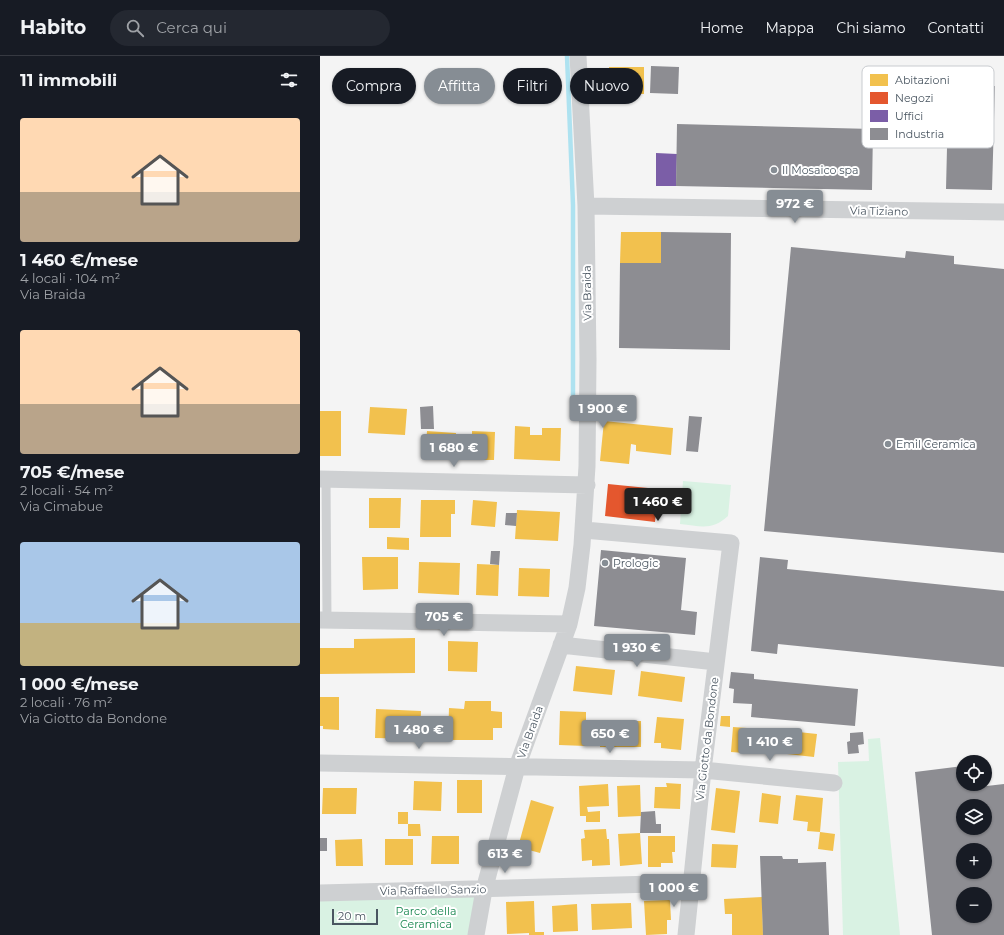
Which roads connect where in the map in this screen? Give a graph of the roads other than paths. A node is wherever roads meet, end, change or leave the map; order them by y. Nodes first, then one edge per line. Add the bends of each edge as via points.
1 (578, 56) edge
2 (586, 206) junction
3 (1004, 212) edge
4 (323, 479) edge
5 (587, 485) junction
6 (323, 511) edge
7 (584, 530) junction
8 (323, 578) edge
9 (324, 589) edge
10 (324, 620) edge
11 (568, 624) junction
12 (561, 645) junction
13 (716, 662) junction
14 (320, 763) edge
15 (517, 767) junction
16 (703, 770) junction
17 (834, 783) dead end
18 (691, 883) junction
19 (484, 890) junction
20 (320, 893) edge
21 (476, 935) edge
22 (686, 935) edge

1 - 2 street, Via Braida
2 - 3 street, Via Tiziano
2 - 5 street, Via Braida via 589,400
4 - 5 street
4 - 6 lane
5 - 7 street, Via Braida
6 - 8 lane
7 - 11 street, Via Braida via 577,588
7 - 13 street, Via Giotto da Bondone via 731,543
8 - 9 lane
9 - 10 lane
10 - 11 street
11 - 12 street, Via Braida
12 - 13 street
12 - 15 street, Via Braida
13 - 16 street, Via Giotto da Bondone
14 - 15 street
15 - 16 street
15 - 19 street, Via Braida
16 - 17 street
16 - 18 street, Via Giotto da Bondone
18 - 19 street, Via Raffaello Sanzio
18 - 22 street, Via Giotto da Bondone
19 - 20 street, Via Raffaello Sanzio
19 - 21 street, Via Braida

